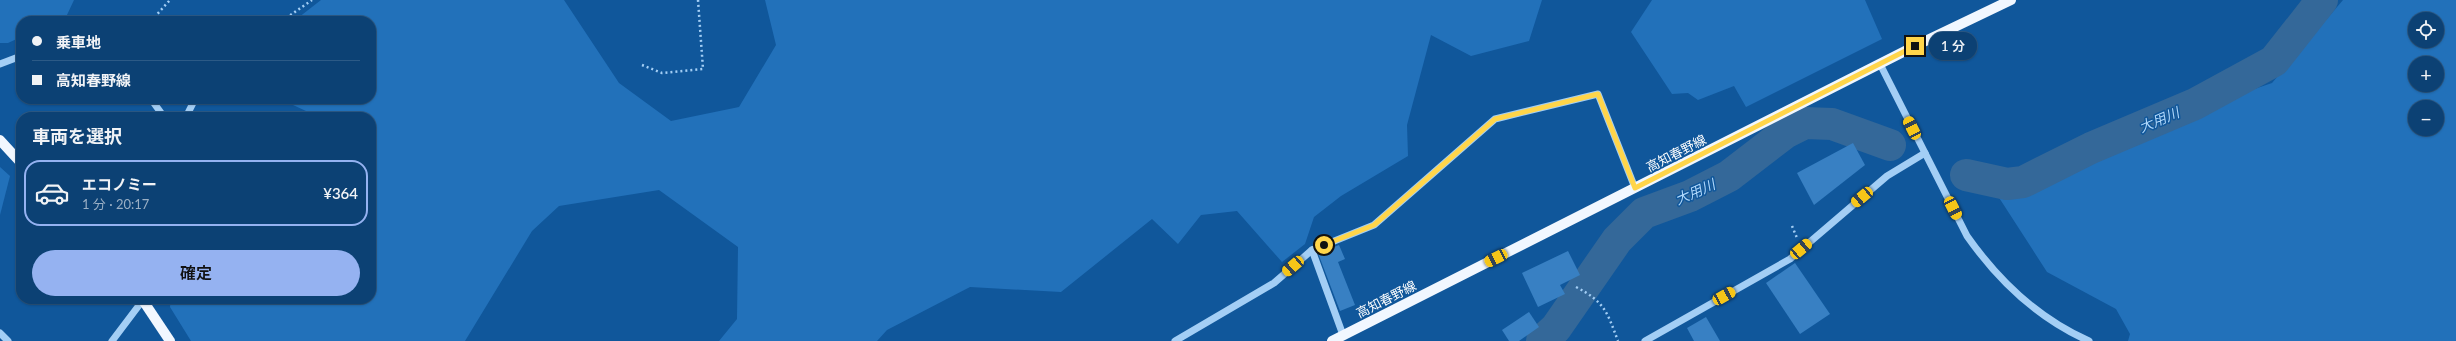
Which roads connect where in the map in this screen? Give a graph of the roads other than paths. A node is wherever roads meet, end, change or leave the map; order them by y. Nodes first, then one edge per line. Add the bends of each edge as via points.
1 (2011, 0) edge
2 (16, 58) edge
3 (0, 64) edge
4 (1880, 64) junction
5 (0, 140) edge
6 (1925, 153) junction
7 (16, 158) edge
8 (1635, 188) junction
9 (1312, 250) junction
10 (140, 304) edge
11 (146, 304) edge
12 (0, 333) edge
13 (1343, 335) junction
14 (8, 341) edge
15 (112, 341) edge
16 (170, 341) edge
17 (1175, 341) edge
18 (1332, 341) edge
19 (1645, 341) edge
20 (2089, 341) edge

1 - 4 main road, 高知春野線
2 - 3 street
4 - 6 street
4 - 8 main road, 高知春野線
5 - 7 main road
6 - 19 street via 1887,176 1790,259
6 - 20 street via 1967,236 1992,269 2036,309 2072,334
8 - 9 street via 1598,94 1495,119 1374,225
8 - 13 main road, 高知春野線
9 - 13 street
9 - 17 street via 1274,283
10 - 15 street
11 - 16 main road
12 - 14 street
13 - 18 main road, 高知春野線

